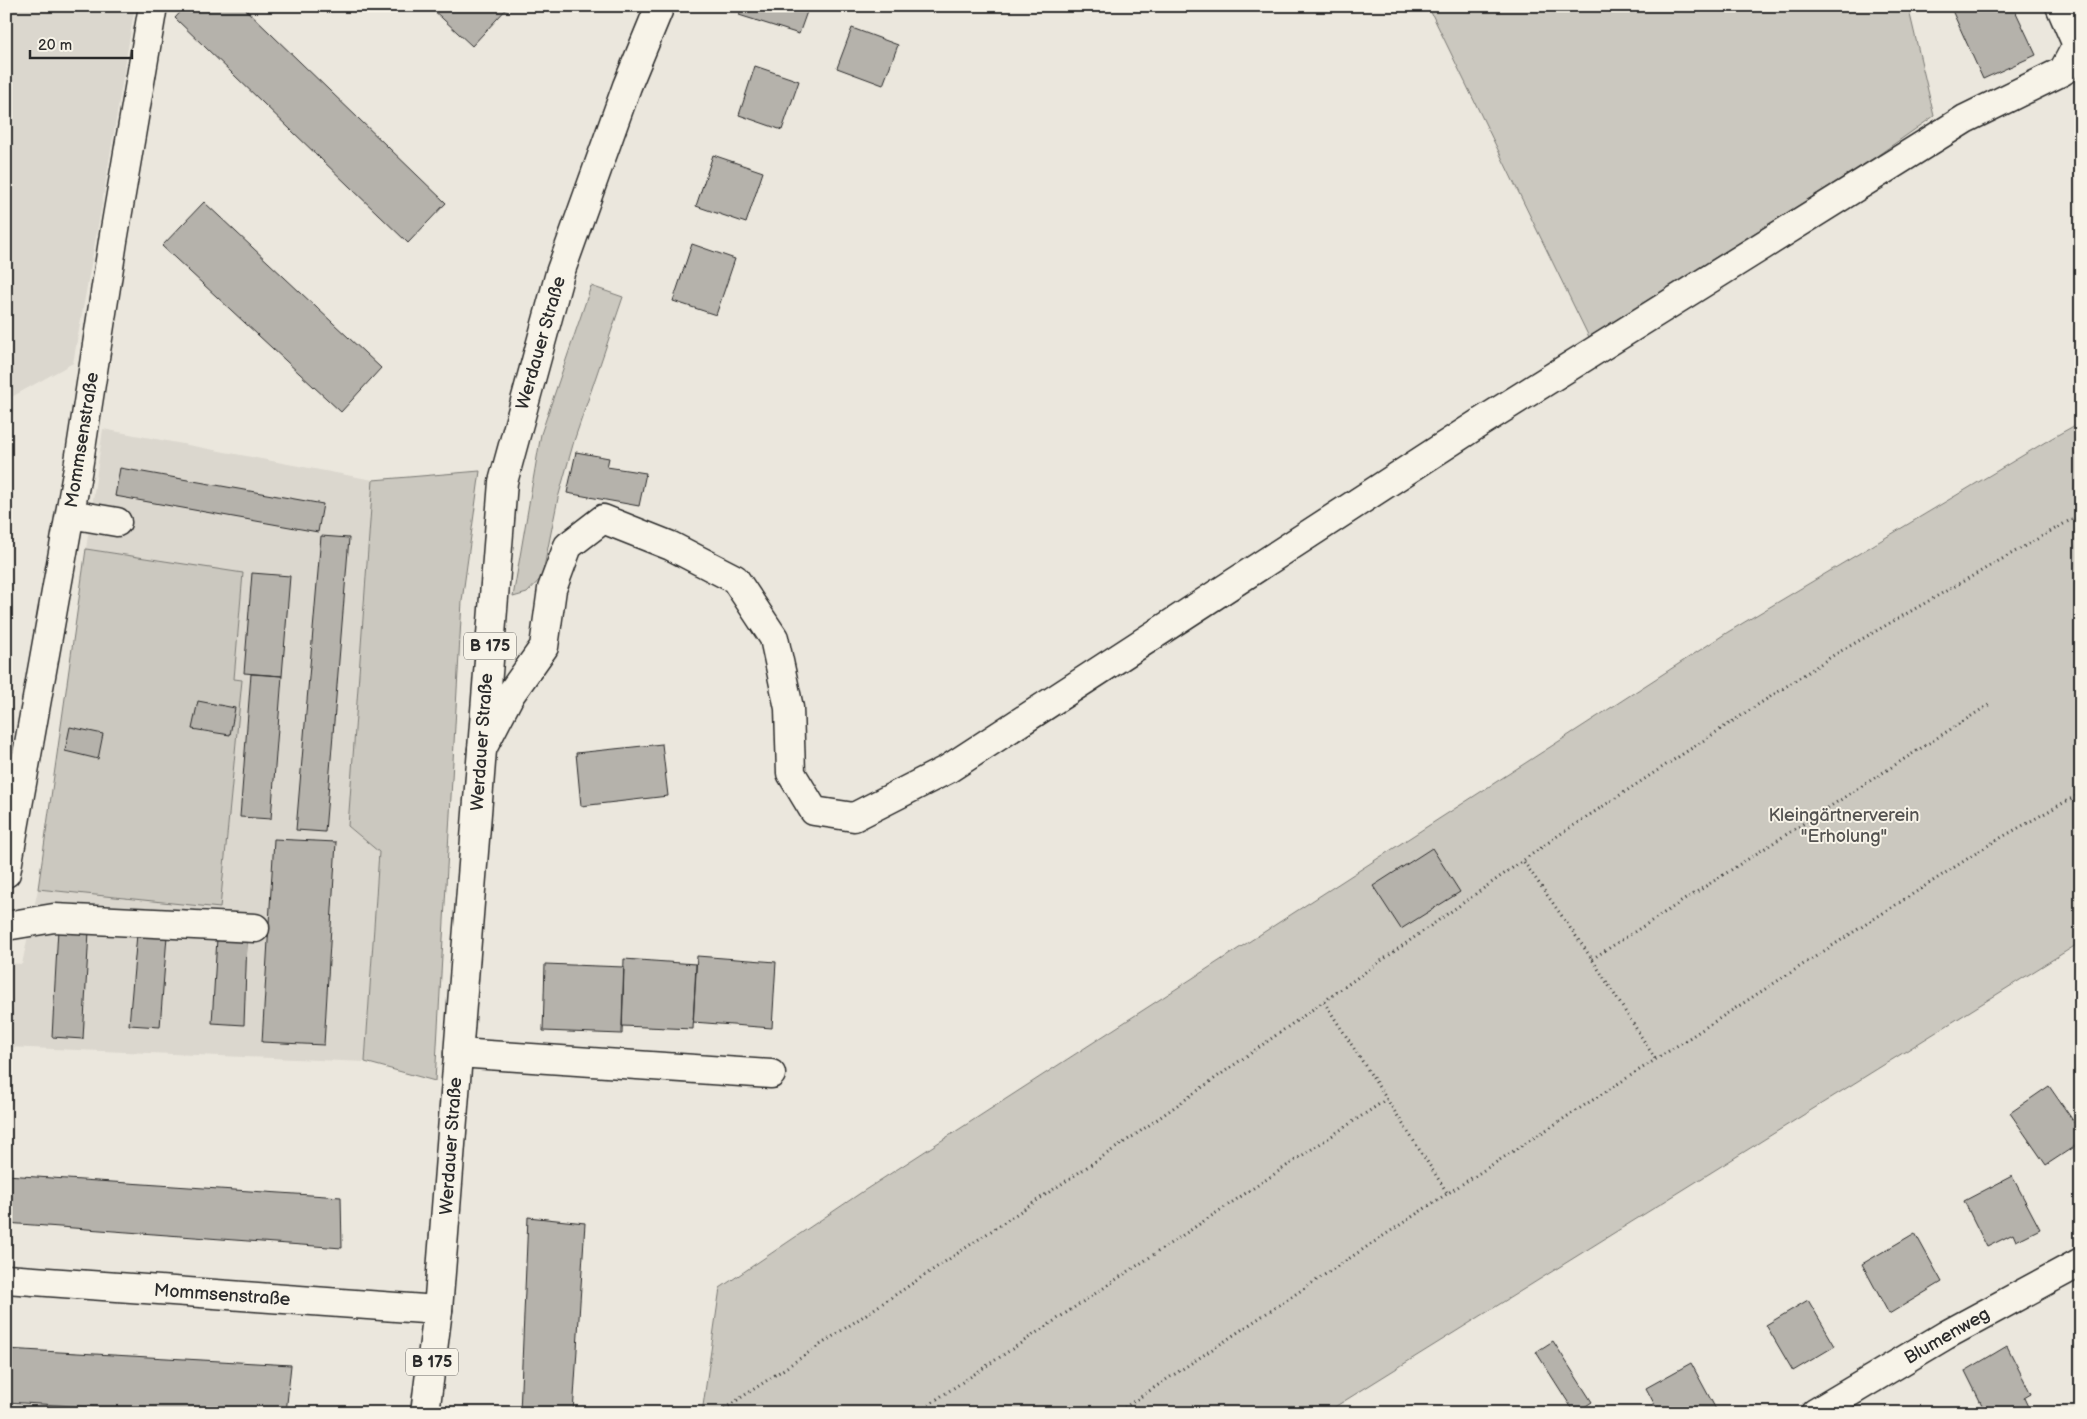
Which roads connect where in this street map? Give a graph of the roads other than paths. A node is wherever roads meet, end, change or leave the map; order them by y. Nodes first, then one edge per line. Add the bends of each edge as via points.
1 (153, 6) edge
2 (660, 6) edge
3 (2060, 6) edge
4 (70, 514) junction
5 (117, 522) dead end
6 (482, 749) junction
7 (6, 873) edge
8 (6, 926) edge
9 (255, 928) dead end
10 (458, 1053) junction
11 (771, 1074) dead end
12 (2081, 1262) edge
13 (6, 1279) edge
14 (438, 1310) junction
15 (425, 1413) edge
16 (1815, 1413) edge

1 - 4 street, Mommsenstraße
2 - 6 street, Werdauer Straße / B 175 via 627,86 560,273 502,482
3 - 6 street via 2077,45 2063,71 1965,119 1481,422 948,769 854,817 814,810 791,773 789,708 774,638 735,579 671,546 603,519 568,546 552,589 544,647 510,694
4 - 5 street
4 - 7 street, Mommsenstraße
6 - 10 street, Werdauer Straße / B 175
8 - 9 street via 54,918
10 - 11 street
10 - 14 street, Werdauer Straße / B 175
12 - 16 street, Blumenweg via 1946,1335
13 - 14 street, Mommsenstraße
14 - 15 street, Werdauer Straße / B 175

